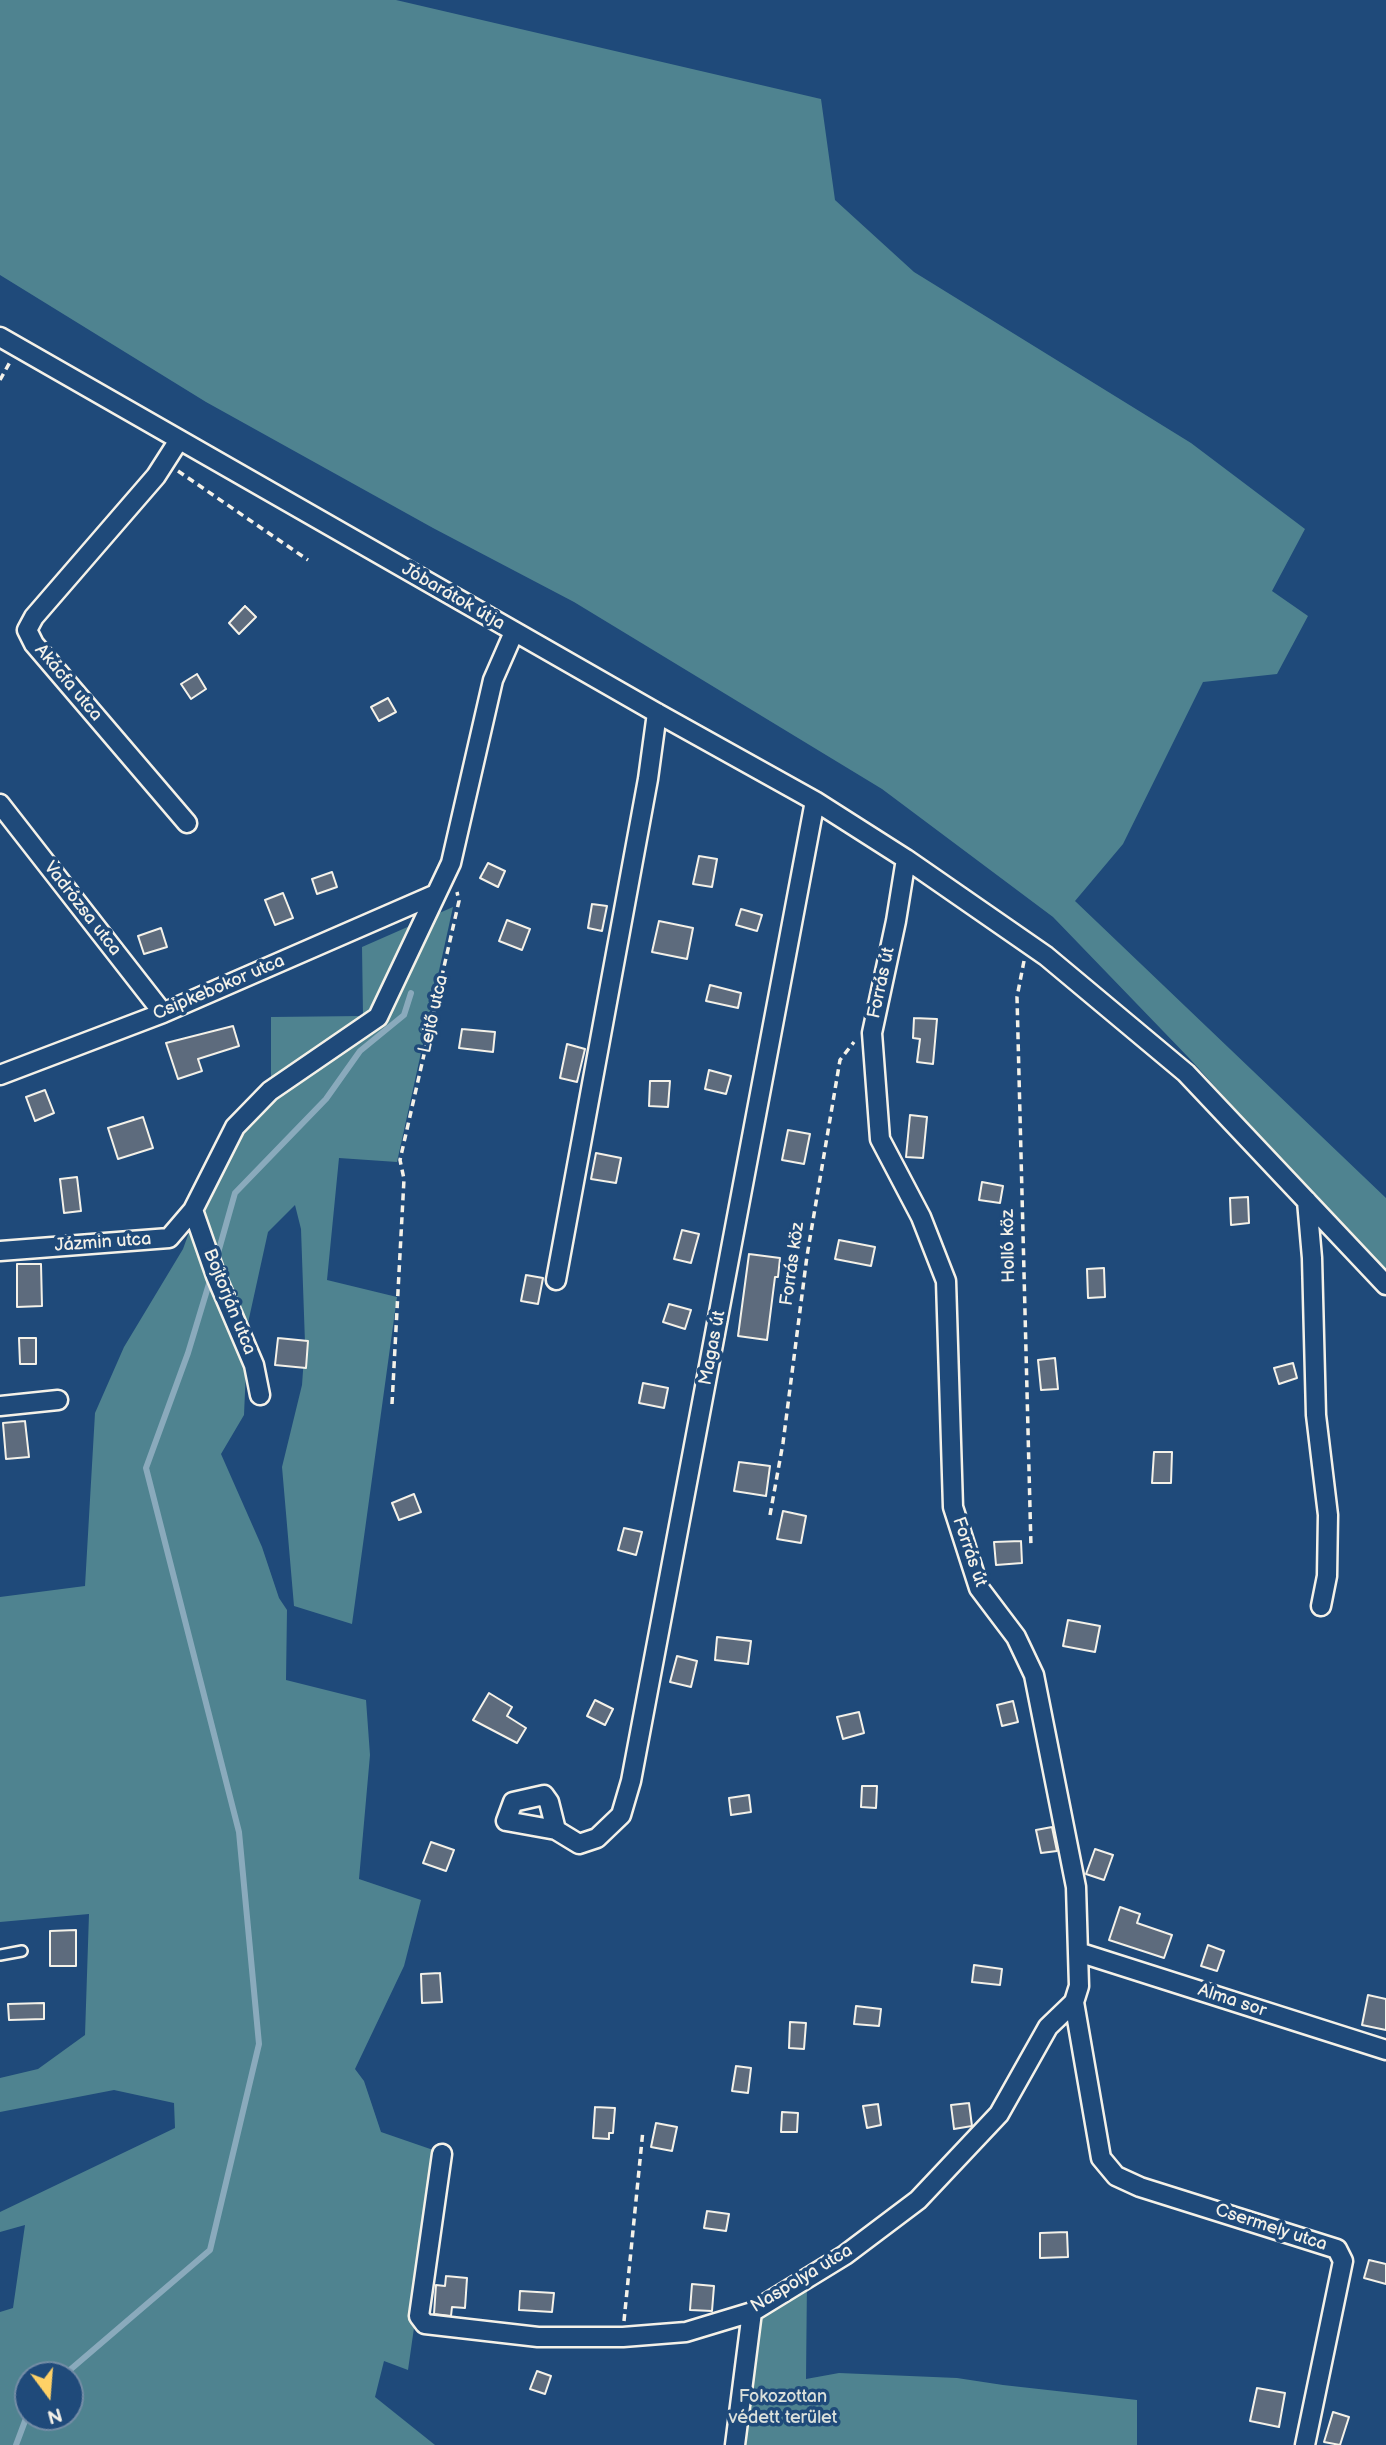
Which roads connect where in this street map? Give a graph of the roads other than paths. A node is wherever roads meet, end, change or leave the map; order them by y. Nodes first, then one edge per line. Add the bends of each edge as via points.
1 (0, 337) edge
2 (178, 440) junction
3 (514, 632) junction
4 (657, 713) junction
5 (816, 801) junction
6 (0, 804) edge
7 (187, 823) dead end
8 (906, 859) junction
9 (436, 894) junction
10 (163, 1013) junction
11 (0, 1075) edge
12 (1307, 1201) junction
13 (193, 1210) junction
14 (0, 1251) edge
15 (556, 1280) dead end
16 (1386, 1285) edge
17 (260, 1395) dead end
18 (58, 1400) dead end
19 (0, 1406) edge
20 (1321, 1606) dead end
21 (556, 1830) dead end
22 (22, 1951) dead end
23 (1078, 1952) junction
24 (0, 1955) edge
25 (1074, 2002) junction
26 (1386, 2050) edge
27 (442, 2154) dead end
28 (1101, 2158) joint
29 (752, 2312) junction
30 (735, 2445) edge
31 (1304, 2445) edge

1 - 2 street, Jóbarátok útja
2 - 3 street, Jóbarátok útja
2 - 7 street, Akácfa utca via 165,462 27,630 34,644
3 - 4 street, Jóbarátok útja
3 - 9 street, Jázmin utca via 493,680 451,863
4 - 5 street, Jóbarátok útja
4 - 15 street
5 - 8 street, Jóbarátok útja
5 - 21 street, Magas út via 631,1782 621,1815 597,1838 579,1844
6 - 10 street, Vadrózsa utca
8 - 12 street, Jóbarátok útja via 1046,956 1186,1073
8 - 23 street, Forrás út via 872,1033 880,1139 921,1217 946,1281 953,1507 979,1588 1016,1637 1034,1675 1076,1887
9 - 10 street, Csipkebokor utca
9 - 13 street, Jázmin utca via 378,1017 270,1091 235,1127
10 - 11 street, Csipkebokor utca
12 - 16 street, Jóbarátok útja
12 - 20 street via 1316,1415 1328,1514 1327,1576
13 - 14 street, Jázmin utca via 169,1238
13 - 17 street, Bojtorján utca via 254,1365
18 - 19 street
22 - 24 lane
23 - 25 street, Forrás út via 1079,1986
23 - 26 street, Alma sor
25 - 28 street, Forrás út
25 - 29 street, Naspolya utca via 1048,2026 999,2114 918,2200 845,2255
27 - 29 street, Naspolya utca via 419,2315 425,2324 538,2337 623,2337 686,2332
28 - 31 street, Csermely utca via 1115,2176 1140,2187 1337,2249 1343,2261
29 - 30 street

